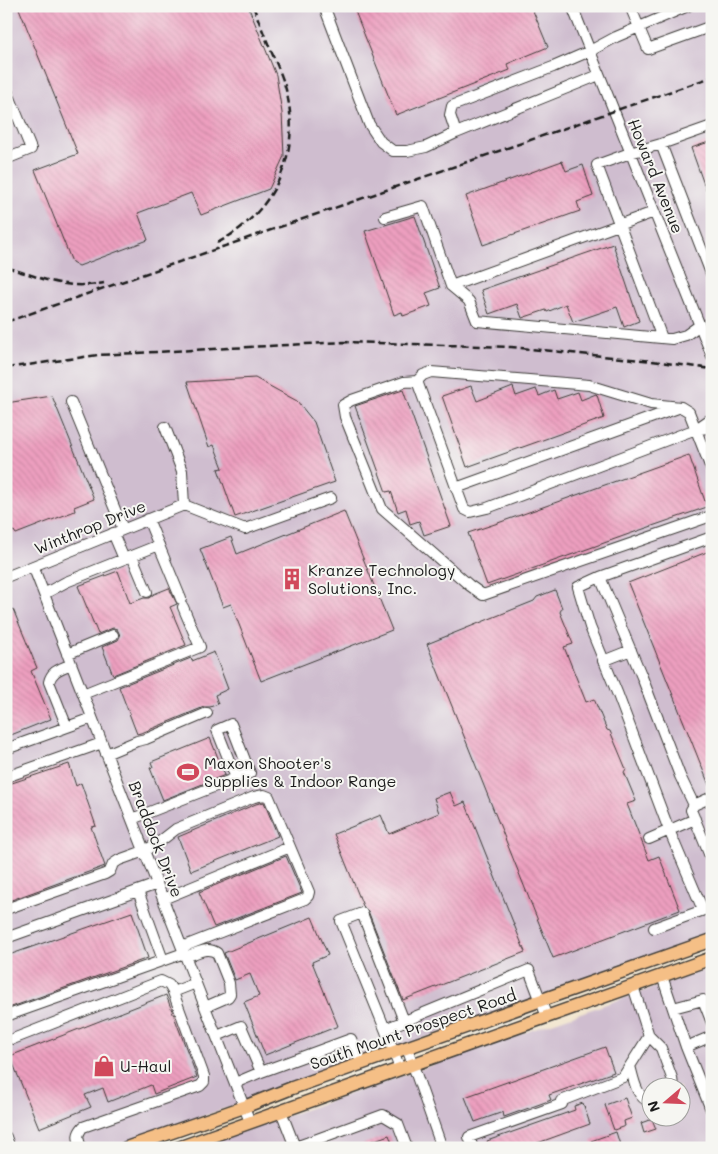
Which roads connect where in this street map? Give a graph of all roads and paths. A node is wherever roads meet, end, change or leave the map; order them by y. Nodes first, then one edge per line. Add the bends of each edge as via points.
1 (324, 6) edge
2 (572, 6) edge
3 (630, 6) edge
4 (688, 6) edge
5 (712, 26) edge
6 (638, 27) junction
7 (590, 51) junction
8 (599, 75) junction
9 (6, 88) edge
10 (712, 126) edge
11 (456, 133) junction
12 (661, 144) junction
13 (630, 153) junction
14 (6, 159) edge
15 (654, 212) junction
16 (385, 217) dead end
17 (620, 225) junction
18 (712, 276) edge
19 (451, 286) junction
20 (700, 325) junction
21 (662, 338) junction
22 (712, 356) edge
23 (417, 381) junction
24 (71, 402) dead end
25 (681, 407) junction
26 (712, 418) edge
27 (165, 427) dead end
28 (712, 428) edge
29 (696, 429) junction
30 (712, 471) edge
31 (456, 488) junction
32 (331, 498) dead end
33 (184, 505) junction
34 (712, 514) edge
35 (148, 519) junction
36 (118, 531) junction
37 (712, 537) edge
38 (159, 545) junction
39 (128, 557) junction
40 (33, 566) junction
41 (6, 577) edge
42 (600, 577) junction
43 (147, 592) dead end
44 (44, 594) junction
45 (113, 635) dead end
46 (631, 650) junction
47 (67, 654) junction
48 (603, 661) junction
49 (71, 664) junction
50 (83, 694) junction
51 (207, 713) dead end
52 (92, 718) junction
53 (67, 727) junction
54 (102, 743) junction
55 (6, 749) edge
56 (106, 754) junction
57 (6, 777) edge
58 (236, 778) junction
59 (712, 797) edge
60 (694, 805) junction
61 (695, 819) junction
62 (132, 820) junction
63 (669, 830) junction
64 (648, 839) dead end
65 (290, 847) junction
66 (144, 851) junction
67 (712, 861) edge
68 (157, 884) junction
69 (138, 891) junction
70 (163, 899) junction
71 (6, 909) edge
72 (707, 909) edge
73 (654, 928) dead end
74 (6, 938) edge
75 (712, 940) edge
76 (184, 952) junction
77 (712, 958) edge
78 (163, 960) junction
79 (662, 976) junction
80 (196, 982) junction
81 (633, 986) junction
82 (173, 992) junction
83 (541, 1001) junction
84 (205, 1007) junction
85 (673, 1008) junction
86 (6, 1016) edge
87 (547, 1017) junction
88 (404, 1021) junction
89 (712, 1023) edge
90 (385, 1029) junction
91 (217, 1036) junction
92 (649, 1036) junction
93 (712, 1036) edge
94 (13, 1039) dead end
95 (686, 1047) junction
96 (407, 1048) junction
97 (394, 1053) junction
98 (362, 1064) junction
99 (412, 1064) junction
100 (630, 1066) junction
101 (400, 1069) junction
102 (261, 1072) junction
103 (671, 1076) edge
104 (235, 1084) junction
105 (640, 1094) edge
106 (244, 1107) junction
107 (711, 1108) edge
108 (281, 1111) junction
109 (250, 1122) junction
110 (6, 1137) edge
111 (10, 1148) edge
112 (81, 1148) edge
113 (126, 1148) edge
114 (178, 1148) edge
115 (294, 1148) edge
116 (407, 1148) edge
117 (442, 1148) edge
118 (473, 1148) edge

1 - 11 street via 368,124 381,142 393,151 407,151 426,147
2 - 7 street, Howard Avenue
3 - 6 street
4 - 6 street
5 - 6 street via 648,49
6 - 7 street
7 - 8 street, Howard Avenue
7 - 11 street via 452,106 450,115
8 - 11 street
8 - 13 street, Howard Avenue
9 - 14 street via 31,149
10 - 12 street
12 - 13 street
12 - 18 street
13 - 15 street, Howard Avenue
13 - 17 street via 597,165
15 - 17 street
15 - 20 street, Howard Avenue
16 - 19 street via 423,206
17 - 19 street
17 - 21 street
19 - 21 street via 469,301 477,321
20 - 21 street via 686,335
20 - 22 street, Howard Avenue
23 - 25 street via 431,372 589,385 651,404
23 - 31 street
23 - 34 street via 404,382 352,400 343,405 346,417 382,509 483,595
24 - 36 street
25 - 29 street via 689,412
25 - 31 street
26 - 29 street
27 - 33 street via 182,471
28 - 29 street
29 - 30 street
29 - 31 street via 488,508 470,512 464,509
32 - 33 street via 245,529
33 - 35 street, Winthrop Drive
35 - 36 street, Winthrop Drive
35 - 38 street
36 - 39 street
36 - 40 street, Winthrop Drive
37 - 42 street
38 - 39 street
38 - 50 street via 200,647
39 - 43 street
39 - 44 street
40 - 41 street, Winthrop Drive
40 - 44 street, Braddock Drive
42 - 46 street
42 - 48 street via 578,587
44 - 47 street, Braddock Drive
45 - 47 street
46 - 48 street
46 - 60 street
47 - 49 street, Braddock Drive
48 - 63 street
49 - 50 street, Braddock Drive
49 - 53 street via 55,672 50,682
50 - 52 street, Braddock Drive
51 - 56 street
52 - 53 street
52 - 54 street, Braddock Drive
53 - 55 street
54 - 56 street, Braddock Drive
54 - 57 street
56 - 62 street, Braddock Drive
58 - 58 street via 250,773 231,724 217,730
58 - 62 street
59 - 60 street
60 - 61 street via 691,810
61 - 63 street
61 - 67 street
62 - 66 street, Braddock Drive
63 - 64 street
63 - 72 street
65 - 66 street via 269,797 264,795 176,828
65 - 70 street
65 - 76 street via 309,892 305,899 201,939
66 - 68 street, Braddock Drive
66 - 71 street via 119,860 105,874
68 - 69 street
68 - 70 street, Braddock Drive
69 - 74 street
69 - 78 street
70 - 76 street, Braddock Drive
72 - 73 street
75 - 83 main road, South Mount Prospect Road
76 - 78 street
76 - 80 street, Braddock Drive
76 - 84 street via 213,950 229,983 228,997
77 - 79 main road, South Mount Prospect Road
78 - 86 street
79 - 81 main road, South Mount Prospect Road
79 - 85 street
80 - 82 street
80 - 84 street, Braddock Drive
81 - 87 main road, South Mount Prospect Road
81 - 92 street
82 - 94 street via 161,981
82 - 112 street via 204,1082 83,1127 78,1136
83 - 87 street
83 - 88 street via 529,970
83 - 96 main road, South Mount Prospect Road
84 - 91 street, Braddock Drive
85 - 89 street via 704,1000
85 - 95 street
87 - 99 main road, South Mount Prospect Road
88 - 90 street
88 - 90 street via 362,913 341,921
90 - 97 street
91 - 102 street via 241,1026
91 - 104 street, Braddock Drive
92 - 100 street
92 - 103 street via 661,1048
93 - 95 street
95 - 107 street
96 - 97 main road, South Mount Prospect Road
96 - 99 street
97 - 98 main road, South Mount Prospect Road
97 - 101 street
98 - 102 street via 351,1039
98 - 106 main road, South Mount Prospect Road
99 - 101 main road, South Mount Prospect Road
99 - 117 street
100 - 105 street
100 - 118 street via 623,1076 561,1100 562,1104 469,1137
101 - 108 main road, South Mount Prospect Road
102 - 104 street
104 - 106 street, Braddock Drive
106 - 109 street, Braddock Drive
106 - 113 main road, South Mount Prospect Road
108 - 109 main road, South Mount Prospect Road
108 - 115 street
109 - 114 main road, South Mount Prospect Road
110 - 111 street
115 - 116 street via 383,1115 398,1124

